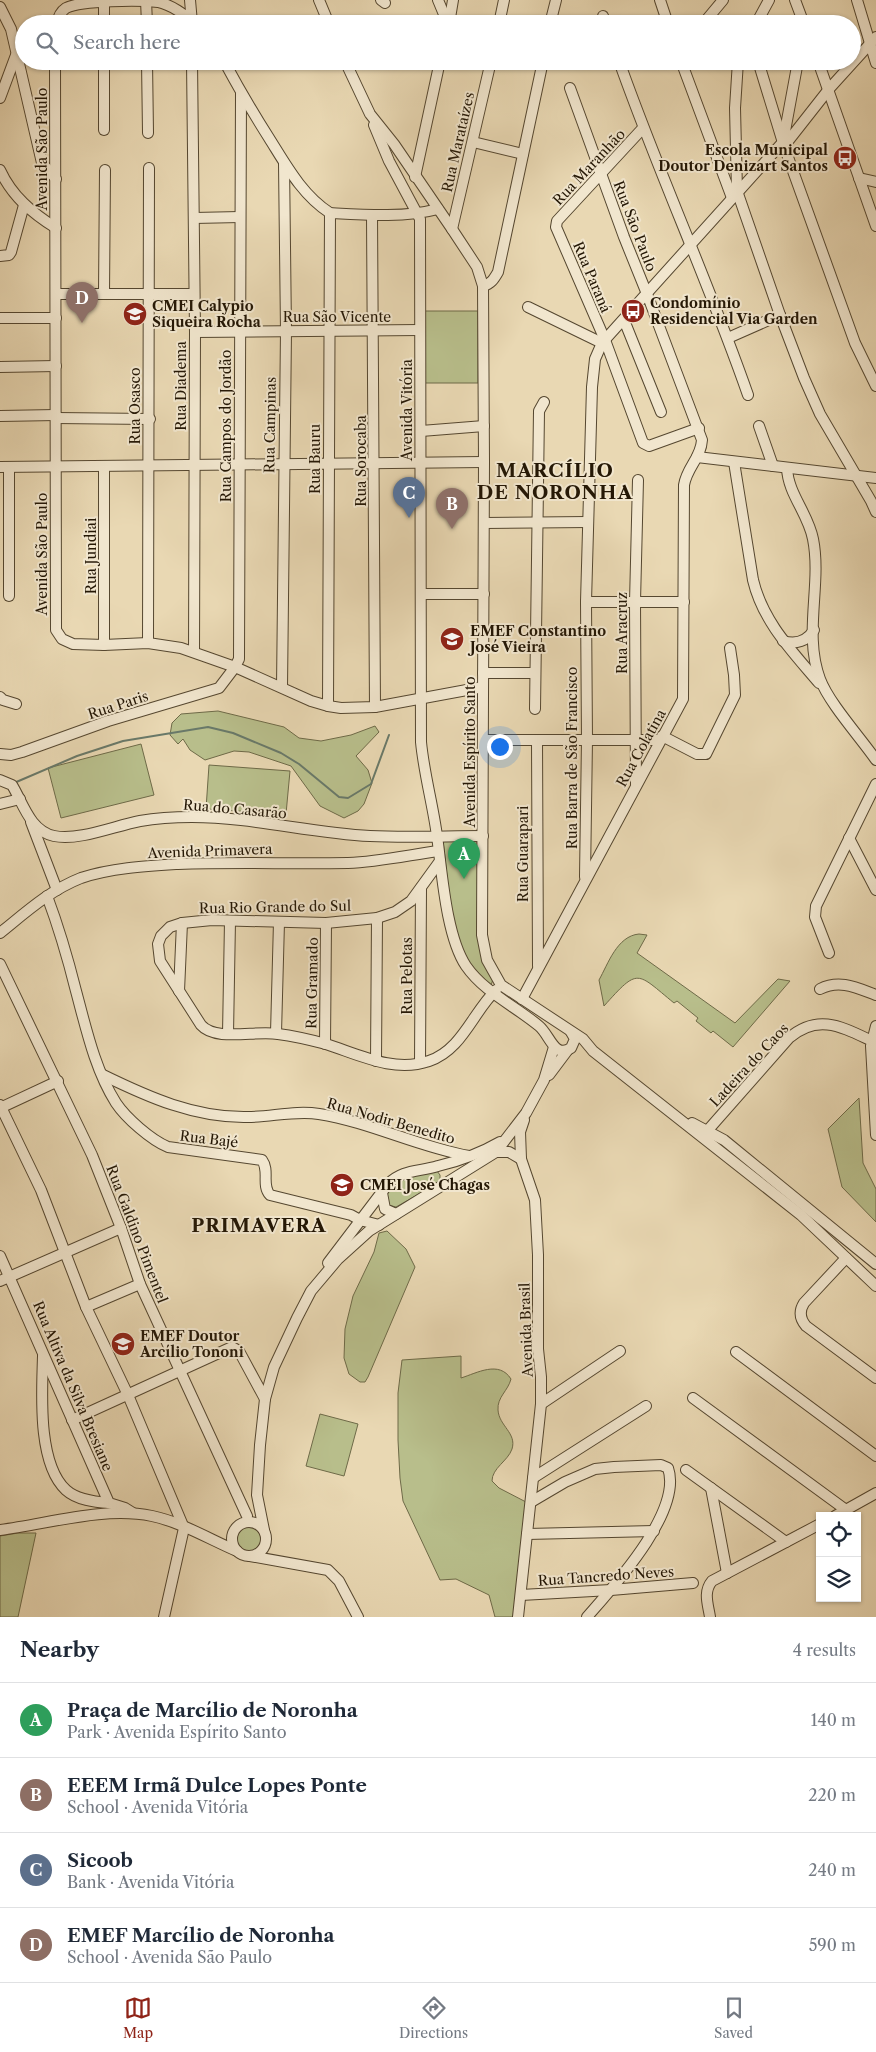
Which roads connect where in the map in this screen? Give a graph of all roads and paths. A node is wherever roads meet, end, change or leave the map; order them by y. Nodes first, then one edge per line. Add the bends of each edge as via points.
1 (146, 0) edge
2 (190, 0) edge
3 (320, 0) edge
4 (438, 0) edge
5 (453, 0) edge
6 (504, 0) edge
7 (556, 0) edge
8 (660, 0) edge
9 (723, 0) edge
10 (769, 0) edge
11 (795, 0) edge
12 (856, 0) edge
13 (104, 1) junction
14 (66, 4) edge
15 (0, 7) edge
16 (60, 15) edge
17 (104, 15) edge
18 (147, 15) edge
19 (186, 15) edge
20 (191, 15) edge
21 (326, 15) edge
22 (444, 15) edge
23 (450, 15) edge
24 (501, 15) edge
25 (552, 15) edge
26 (665, 15) edge
27 (710, 15) edge
28 (761, 15) edge
29 (801, 15) edge
30 (873, 41) edge
31 (15, 49) edge
32 (861, 54) edge
33 (15, 57) edge
34 (876, 63) edge
35 (20, 70) edge
36 (55, 70) edge
37 (104, 70) edge
38 (147, 70) edge
39 (192, 70) edge
40 (229, 70) edge
41 (349, 70) edge
42 (438, 70) edge
43 (488, 70) edge
44 (541, 70) edge
45 (622, 70) edge
46 (685, 70) edge
47 (737, 70) edge
48 (761, 70) edge
49 (796, 70) edge
50 (822, 70) edge
51 (847, 70) edge
52 (570, 88) dead end
53 (830, 89) junction
54 (241, 93) junction
55 (0, 98) edge
56 (370, 114) junction
57 (643, 128) junction
58 (104, 130) dead end
59 (148, 133) dead end
60 (473, 142) junction
61 (394, 144) junction
62 (783, 144) junction
63 (384, 152) junction
64 (523, 154) junction
65 (284, 163) junction
66 (149, 168) dead end
67 (0, 170) edge
68 (105, 170) dead end
69 (600, 174) junction
70 (415, 177) junction
71 (860, 178) junction
72 (56, 179) junction
73 (876, 182) edge
74 (735, 194) junction
75 (24, 205) junction
76 (438, 209) junction
77 (330, 213) junction
78 (418, 214) junction
79 (372, 215) junction
80 (240, 217) junction
81 (194, 218) junction
82 (556, 225) joint
83 (876, 226) edge
84 (56, 228) junction
85 (452, 229) junction
86 (690, 244) junction
87 (0, 256) edge
88 (483, 286) junction
89 (56, 294) junction
90 (104, 294) junction
91 (194, 294) junction
92 (647, 294) junction
93 (148, 295) junction
94 (528, 307) dead end
95 (780, 315) junction
96 (0, 318) edge
97 (56, 318) junction
98 (624, 320) junction
99 (374, 330) junction
100 (420, 330) junction
101 (240, 331) junction
102 (286, 331) junction
103 (329, 331) junction
104 (195, 332) junction
105 (728, 338) junction
106 (603, 341) junction
107 (56, 366) junction
108 (0, 367) edge
109 (876, 386) edge
110 (748, 395) dead end
111 (544, 402) dead end
112 (661, 412) dead end
113 (0, 416) edge
114 (56, 417) junction
115 (150, 419) junction
116 (484, 426) junction
117 (759, 426) dead end
118 (699, 428) junction
119 (421, 431) junction
120 (697, 457) junction
121 (484, 462) junction
122 (734, 462) junction
123 (374, 463) junction
124 (420, 463) junction
125 (328, 464) junction
126 (195, 465) junction
127 (240, 465) junction
128 (283, 465) junction
129 (149, 466) junction
130 (773, 466) junction
131 (4, 467) edge
132 (55, 467) junction
133 (104, 467) junction
134 (787, 468) junction
135 (857, 476) junction
136 (876, 478) edge
137 (638, 480) dead end
138 (684, 485) joint
139 (876, 512) edge
140 (539, 522) junction
141 (588, 522) junction
142 (484, 523) junction
143 (422, 594) junction
144 (484, 594) junction
145 (9, 596) dead end
146 (586, 602) junction
147 (635, 602) junction
148 (684, 602) junction
149 (814, 630) junction
150 (783, 641) junction
151 (148, 643) junction
152 (104, 645) junction
153 (730, 648) dead end
154 (194, 652) junction
155 (235, 667) junction
156 (483, 673) junction
157 (536, 673) junction
158 (282, 687) junction
159 (483, 687) junction
160 (826, 692) junction
161 (0, 697) edge
162 (421, 698) junction
163 (16, 704) dead end
164 (328, 706) junction
165 (375, 707) junction
166 (535, 709) dead end
167 (661, 738) junction
168 (483, 740) junction
169 (536, 740) junction
170 (587, 740) junction
171 (635, 740) junction
172 (0, 754) edge
173 (876, 760) edge
174 (0, 780) edge
175 (876, 784) edge
176 (636, 786) junction
177 (20, 799) junction
178 (0, 804) edge
179 (30, 819) junction
180 (483, 836) junction
181 (437, 837) junction
182 (850, 838) junction
183 (439, 856) junction
184 (585, 878) junction
185 (421, 888) junction
186 (57, 890) junction
187 (876, 890) edge
188 (47, 896) junction
189 (377, 918) junction
190 (230, 921) junction
191 (279, 922) junction
192 (182, 923) junction
193 (326, 923) junction
194 (0, 933) edge
195 (829, 953) dead end
196 (0, 964) edge
197 (538, 967) junction
198 (501, 985) junction
199 (820, 989) dead end
200 (491, 991) junction
201 (179, 992) junction
202 (876, 995) edge
203 (522, 999) junction
204 (876, 1026) edge
205 (569, 1030) junction
206 (276, 1033) junction
207 (228, 1034) junction
208 (872, 1041) junction
209 (325, 1044) junction
210 (553, 1045) junction
211 (589, 1048) junction
212 (569, 1049) junction
213 (376, 1061) junction
214 (420, 1063) junction
215 (103, 1075) junction
216 (544, 1080) junction
217 (58, 1081) junction
218 (0, 1107) edge
219 (668, 1108) junction
220 (526, 1113) junction
221 (708, 1130) junction
222 (876, 1136) edge
223 (505, 1139) junction
224 (444, 1152) junction
225 (496, 1152) junction
226 (469, 1156) junction
227 (521, 1160) junction
228 (438, 1166) junction
229 (442, 1185) junction
230 (382, 1193) junction
231 (396, 1214) junction
232 (360, 1220) junction
233 (379, 1225) junction
234 (120, 1228) junction
235 (855, 1247) junction
236 (65, 1253) junction
237 (0, 1256) edge
238 (846, 1258) junction
239 (876, 1264) edge
240 (5, 1279) edge
241 (140, 1284) junction
242 (315, 1286) junction
243 (876, 1286) edge
244 (86, 1307) junction
245 (620, 1351) dead end
246 (736, 1352) dead end
247 (43, 1353) junction
248 (179, 1371) junction
249 (876, 1378) edge
250 (128, 1395) junction
251 (693, 1398) dead end
252 (265, 1399) junction
253 (541, 1404) junction
254 (646, 1406) dead end
255 (72, 1420) junction
256 (876, 1456) edge
257 (686, 1470) dead end
258 (533, 1478) junction
259 (257, 1482) junction
260 (711, 1488) junction
261 (876, 1493) edge
262 (531, 1502) junction
263 (109, 1503) junction
264 (846, 1510) junction
265 (842, 1512) edge
266 (133, 1514) junction
267 (247, 1516) junction
268 (816, 1526) edge
269 (19, 1528) junction
270 (184, 1528) junction
271 (236, 1528) junction
272 (0, 1530) edge
273 (654, 1531) junction
274 (265, 1533) junction
275 (0, 1534) edge
276 (527, 1534) junction
277 (204, 1536) junction
278 (786, 1542) junction
279 (237, 1551) junction
280 (250, 1556) junction
281 (285, 1562) junction
282 (727, 1573) junction
283 (693, 1583) dead end
284 (610, 1590) junction
285 (521, 1595) junction
286 (164, 1617) edge
287 (358, 1617) edge
288 (518, 1617) edge
289 (587, 1617) edge
290 (710, 1617) edge

1 - 13 street
1 - 18 street
1 - 19 street
2 - 20 street
3 - 21 street
4 - 22 street
5 - 23 street
6 - 24 street
7 - 25 street
8 - 26 street
9 - 27 street
10 - 28 street
11 - 29 street
12 - 30 street
13 - 14 street
13 - 17 street
14 - 16 street
15 - 31 street via 11,29
30 - 32 street
30 - 34 street
33 - 55 street
35 - 72 street via 39,155
36 - 72 street, Avenida São Paulo
37 - 58 street
38 - 59 street
39 - 81 street, Rua Diadema
40 - 54 street
41 - 56 street, Avenida Espírito Santo
42 - 70 street
43 - 60 street, Rua Marataízes
44 - 64 street
45 - 57 street
46 - 74 street
47 - 74 street
48 - 62 street
49 - 62 street
50 - 53 street
51 - 53 street
52 - 69 street, Rua São Paulo
53 - 62 street
53 - 71 street
54 - 65 street
54 - 80 street, Rua Campos do Jordão
56 - 61 street, Avenida Espírito Santo
56 - 63 street, Avenida Vitória
57 - 69 street, Rua Maranhão
57 - 86 street
60 - 64 street
60 - 85 street, Rua Marataízes
61 - 63 street via 389,144
61 - 70 street, Avenida Espírito Santo
62 - 74 street
62 - 109 street via 855,343
63 - 78 street, Avenida Vitória
64 - 88 street via 498,272 488,285
65 - 77 street via 311,198
65 - 102 street, Rua Campinas
66 - 93 street, Rua Osasco
67 - 75 street
68 - 90 street
69 - 82 street, Rua Maranhão
69 - 92 street, Rua São Paulo
70 - 76 street, Avenida Espírito Santo
71 - 73 street
71 - 83 street
72 - 84 street, Avenida São Paulo
74 - 86 street
74 - 95 street
75 - 84 street
75 - 87 street via 11,252
76 - 78 street
76 - 85 street, Avenida Espírito Santo
77 - 79 street
77 - 103 street, Rua Bauru
78 - 79 street
78 - 100 street, Avenida Vitória
79 - 99 street, Rua Sorocaba
80 - 81 street
80 - 101 street, Rua Campos do Jordão
81 - 91 street, Rua Diadema
82 - 106 street, Rua Paraná
84 - 89 street, Avenida São Paulo
85 - 88 street, Avenida Espírito Santo via 477,267
86 - 92 street
86 - 105 street
88 - 116 street, Avenida Espírito Santo
89 - 90 street
89 - 97 street, Avenida São Paulo
90 - 93 street
91 - 93 street
91 - 104 street, Rua Diadema
92 - 98 street
92 - 118 street, Rua São Paulo
93 - 115 street, Rua Osasco
94 - 106 street
95 - 105 street
95 - 135 street via 820,414
96 - 97 street
97 - 107 street, Avenida São Paulo
98 - 106 street
98 - 112 street
99 - 100 street, Rua São Vicente
99 - 103 street, Rua São Vicente
99 - 123 street, Rua Sorocaba
100 - 119 street, Avenida Vitória
101 - 102 street, Rua São Vicente
101 - 104 street, Rua São Vicente
101 - 127 street, Rua Campos do Jordão
102 - 103 street, Rua São Vicente
102 - 128 street, Rua Campinas
103 - 125 street, Rua Bauru
104 - 126 street, Rua Diadema
105 - 110 street
106 - 118 street, Rua Paraná via 646,446
106 - 141 street, Rua Barra de São Francisco via 593,371
107 - 108 street
107 - 114 street, Avenida São Paulo
111 - 140 street via 540,410
113 - 114 street
114 - 115 street
114 - 132 street, Avenida São Paulo
115 - 129 street, Rua Osasco
116 - 119 street
116 - 121 street, Avenida Espírito Santo
117 - 130 street
118 - 120 street, Rua São Paulo via 702,448
119 - 124 street, Avenida Vitória
120 - 122 street
120 - 138 street, Rua São Paulo via 686,473
121 - 124 street
121 - 142 street, Avenida Espírito Santo
122 - 130 street
122 - 150 street via 756,589 767,617
123 - 124 street
123 - 125 street
123 - 165 street, Rua Sorocaba
124 - 143 street, Avenida Vitória
125 - 128 street
125 - 164 street, Rua Bauru
126 - 127 street
126 - 129 street
126 - 154 street, Rua Diadema
127 - 128 street
127 - 155 street, Rua Campos do Jordão via 239,656
128 - 158 street, Rua Campinas
129 - 133 street
129 - 151 street, Rua Osasco
130 - 134 street
131 - 132 street
131 - 145 street
132 - 133 street
132 - 152 street, Avenida São Paulo via 56,630 67,642
133 - 152 street, Rua Jundiai
134 - 135 street
134 - 149 street via 790,487 805,514 814,540
135 - 136 street
135 - 139 street
137 - 147 street, Rua Aracruz
138 - 148 street, Rua Colatina
140 - 141 street
140 - 142 street
140 - 157 street
141 - 146 street, Rua Barra de São Francisco
142 - 144 street, Avenida Espírito Santo
143 - 144 street
143 - 162 street, Avenida Vitória
144 - 156 street, Avenida Espírito Santo
146 - 147 street
146 - 170 street, Rua Barra de São Francisco
147 - 148 street
147 - 171 street, Rua Aracruz
148 - 167 street, Rua Colatina via 683,696
149 - 150 street via 802,641
149 - 160 street via 815,660
150 - 160 street
151 - 152 street, Avenida São Paulo
151 - 154 street, Avenida São Paulo
153 - 167 street via 735,695 706,754 697,754
154 - 155 street, Avenida São Paulo
155 - 158 street, Avenida São Paulo
155 - 172 street, Rua Paris via 222,686 215,689 108,721 22,752
156 - 157 street
156 - 159 street, Avenida Espírito Santo
157 - 166 street
158 - 164 street, Avenida São Paulo
159 - 162 street, Avenida São Paulo
159 - 168 street, Avenida Espírito Santo
160 - 173 street
161 - 163 street
162 - 165 street, Avenida São Paulo
162 - 181 street, Avenida Vitória via 423,770
164 - 165 street, Avenida São Paulo
167 - 171 street
167 - 176 street, Rua Colatina
168 - 169 street
168 - 180 street, Avenida Espírito Santo
169 - 170 street
169 - 197 street, Rua Guarapari
170 - 171 street
170 - 184 street, Rua Barra de São Francisco
171 - 176 street, Rua Aracruz
174 - 177 street, Rua do Casarão via 10,783
175 - 182 street
176 - 184 street, Rua Colatina
177 - 178 street
177 - 179 street, Rua do Casarão
179 - 181 street, Rua do Casarão via 47,834 60,836 147,820 195,817 369,836
179 - 186 street
180 - 181 street
180 - 198 street, Avenida Espírito Santo via 484,948
181 - 183 street, Avenida Vitória
182 - 187 street
182 - 195 street via 815,910
183 - 185 street, Rua Rio Grande do Sul
183 - 186 street, Avenida Primavera via 351,863 156,865 96,874
183 - 200 street, Avenida Vitória via 449,918 459,952 465,965
184 - 197 street, Rua Colatina
185 - 189 street, Rua Rio Grande do Sul via 396,912
185 - 214 street, Rua Pelotas
186 - 188 street, Avenida Primavera
188 - 194 street, Avenida Primavera
188 - 215 street, Rua Bajé
189 - 193 street, Rua Rio Grande do Sul
189 - 213 street
190 - 191 street, Rua Rio Grande do Sul
190 - 192 street, Rua Rio Grande do Sul
190 - 207 street
191 - 193 street, Rua Rio Grande do Sul
191 - 206 street
192 - 201 street
192 - 201 street, Rua Rio Grande do Sul via 165,931 158,944 160,961
193 - 209 street, Rua Gramado
196 - 217 street, Rua Galdino Pimentel
197 - 203 street, Rua Colatina
198 - 200 street
198 - 203 street, Avenida Espírito Santo
199 - 202 street via 846,984
200 - 210 street, Avenida Vitória via 538,1025
200 - 214 street, Rua Rio Grande do Sul via 450,1049
201 - 207 street, Rua Rio Grande do Sul via 205,1030
203 - 205 street, Avenida Espírito Santo
204 - 208 street
205 - 210 street via 553,1033
205 - 211 street, Avenida Espírito Santo via 583,1039
205 - 212 street via 575,1039
206 - 207 street, Rua Rio Grande do Sul
206 - 209 street, Rua Rio Grande do Sul
208 - 221 street, Ladeira do Caos via 828,1024 798,1031
208 - 222 street
209 - 213 street, Rua Rio Grande do Sul
210 - 212 street via 562,1052
210 - 216 street
211 - 212 street via 580,1045
211 - 219 street, Avenida Espírito Santo
212 - 216 street
213 - 214 street, Rua Rio Grande do Sul via 400,1066
215 - 224 street, Rua Nodir Benedito via 160,1101 190,1110 231,1117 319,1114
215 - 232 street, Rua Bajé via 121,1109 162,1145 262,1160 267,1172 265,1186 270,1195 352,1215
216 - 220 street
217 - 218 street
217 - 234 street, Rua Galdino Pimentel via 92,1155
218 - 236 street via 41,1190
219 - 221 street
219 - 238 street via 807,1220
220 - 223 street
220 - 227 street, Avenida Brasil via 520,1132
221 - 235 street
223 - 225 street
223 - 226 street
224 - 226 street, Rua Nodir Benedito
224 - 228 street
225 - 227 street via 509,1152
225 - 229 street
226 - 228 street
227 - 253 street, Avenida Brasil via 535,1200
228 - 229 street
228 - 230 street via 404,1173
229 - 231 street
230 - 231 street via 386,1208
230 - 232 street
231 - 233 street
232 - 233 street, Rua Bajé
232 - 242 street via 330,1258
233 - 242 street via 347,1250
234 - 236 street
234 - 241 street, Rua Galdino Pimentel
235 - 238 street via 846,1248
235 - 239 street
236 - 240 street
236 - 244 street
237 - 240 street, Rua Altiva da Silva Bresiane
238 - 243 street
238 - 249 street via 804,1303 801,1318 806,1326
240 - 247 street, Rua Altiva da Silva Bresiane
241 - 244 street
241 - 248 street, Rua Galdino Pimentel
242 - 252 street via 278,1359
244 - 250 street
245 - 253 street
246 - 256 street
247 - 255 street, Rua Altiva da Silva Bresiane
247 - 263 street via 42,1404 47,1447 54,1470 66,1490 74,1495
248 - 250 street
248 - 252 street via 235,1347
248 - 267 street, Rua Galdino Pimentel
250 - 255 street
250 - 270 street
251 - 264 street
252 - 259 street
253 - 258 street, Avenida Brasil
254 - 258 street
255 - 263 street, Rua Altiva da Silva Bresiane
257 - 260 street
258 - 262 street, Avenida Brasil
259 - 267 street
259 - 274 street
260 - 278 street
260 - 282 street
261 - 264 street
262 - 273 street via 570,1479 595,1469 666,1466 670,1474 670,1493
262 - 276 street, Avenida Brasil
263 - 266 street
264 - 265 street
266 - 269 street via 77,1518
266 - 270 street via 161,1518
267 - 271 street
268 - 278 street
269 - 272 street
269 - 275 street
270 - 277 street
270 - 286 street
271 - 274 street via 245,1522 253,1522
271 - 277 street via 222,1535
271 - 279 street via 232,1537
273 - 276 street
273 - 284 street
274 - 280 street via 266,1544
274 - 281 street via 276,1556
276 - 285 street, Avenida Brasil
277 - 279 street
278 - 282 street
279 - 280 street
280 - 281 street
281 - 287 street via 319,1567 333,1573
282 - 290 street via 708,1587
283 - 284 street, Rua Tancredo Neves
284 - 285 street, Rua Tancredo Neves
284 - 289 street
285 - 288 street, Avenida Brasil

